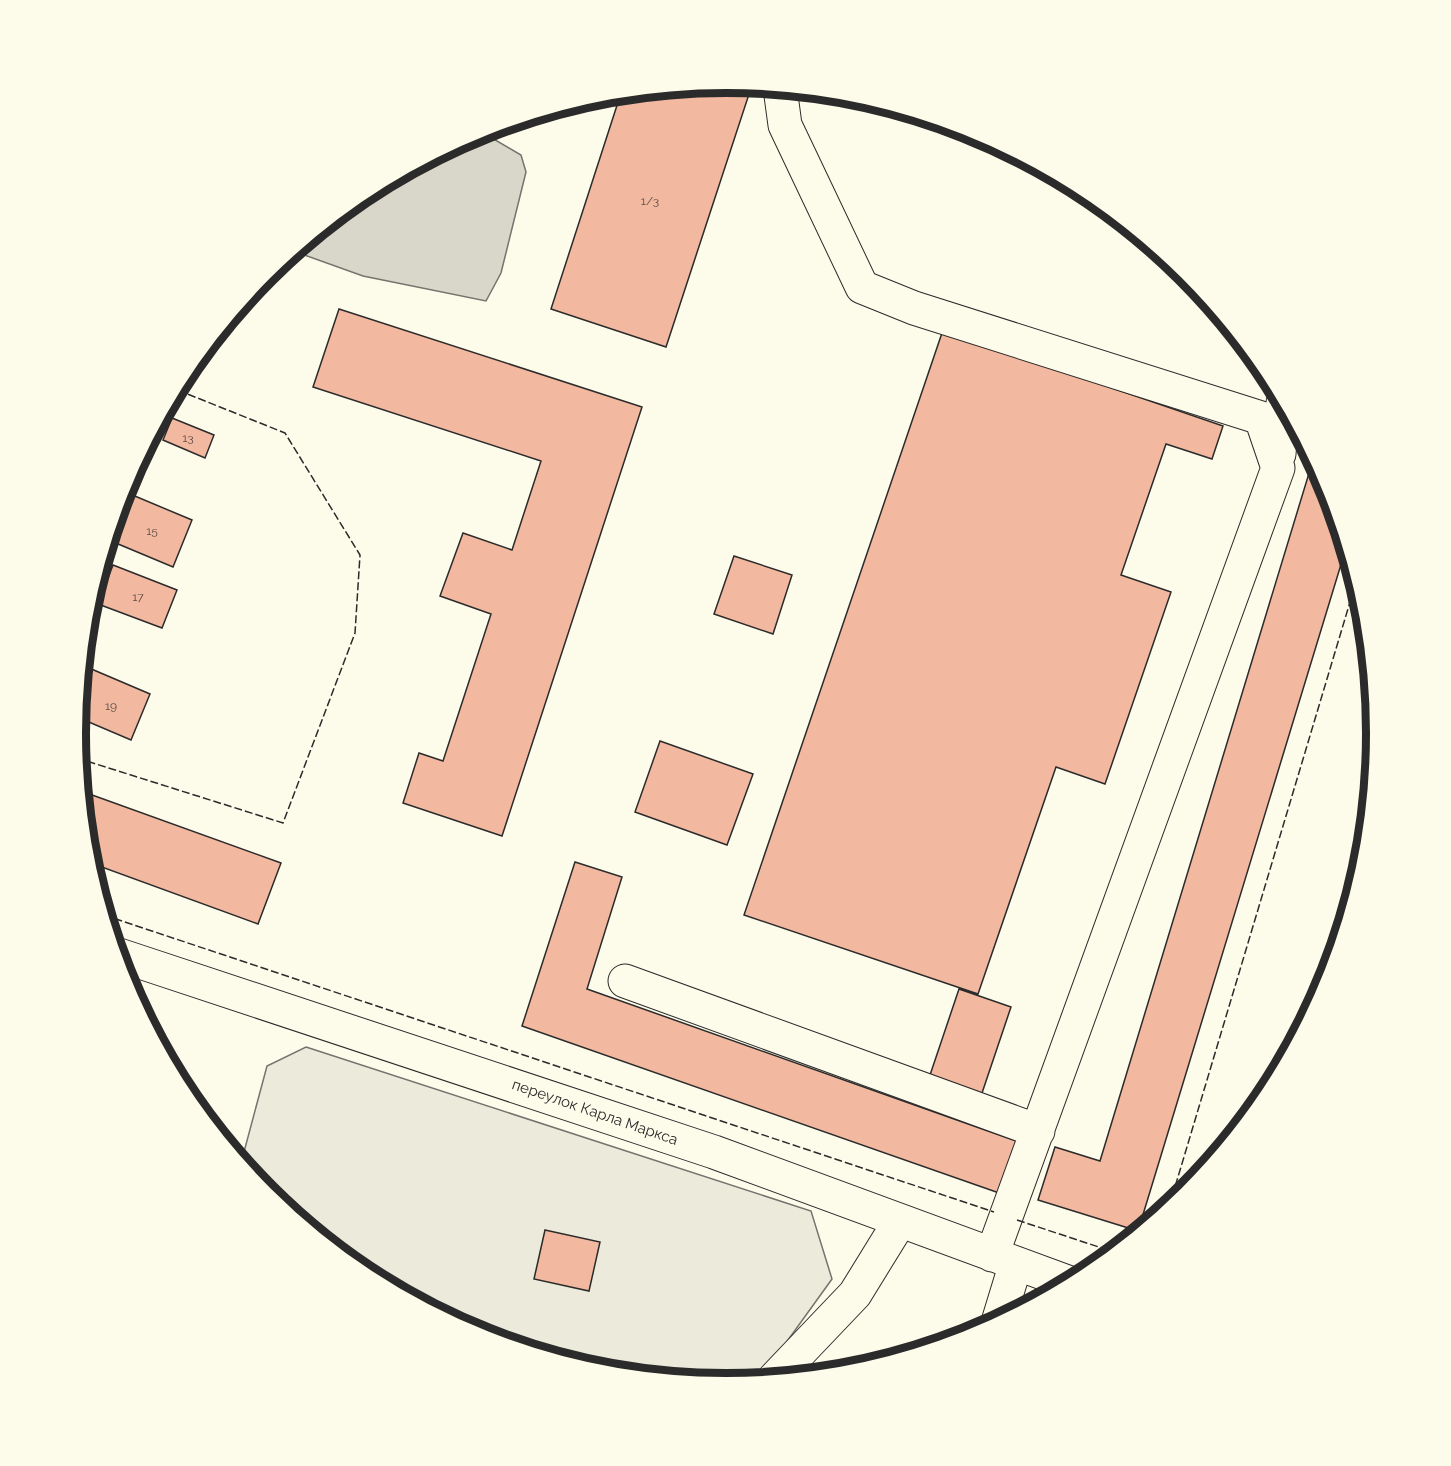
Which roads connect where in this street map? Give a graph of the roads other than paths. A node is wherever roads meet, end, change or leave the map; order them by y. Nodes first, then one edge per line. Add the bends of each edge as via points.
1 (781, 95) edge
2 (1282, 417) edge
3 (1278, 468) junction
4 (126, 957) edge
5 (625, 981) dead end
6 (1038, 1131) junction
7 (900, 1221) junction
8 (1004, 1259) junction
9 (1058, 1279) edge
10 (999, 1311) edge
11 (782, 1371) edge

1 - 3 street via 785,124 862,287 914,308 1262,418
2 - 3 street
3 - 6 street
4 - 7 street, переулок Карла Маркса via 535,1091
5 - 6 street
6 - 8 street
7 - 8 street, переулок Карла Маркса
7 - 11 street via 855,1294
8 - 9 street, переулок Карла Маркса
8 - 10 street

